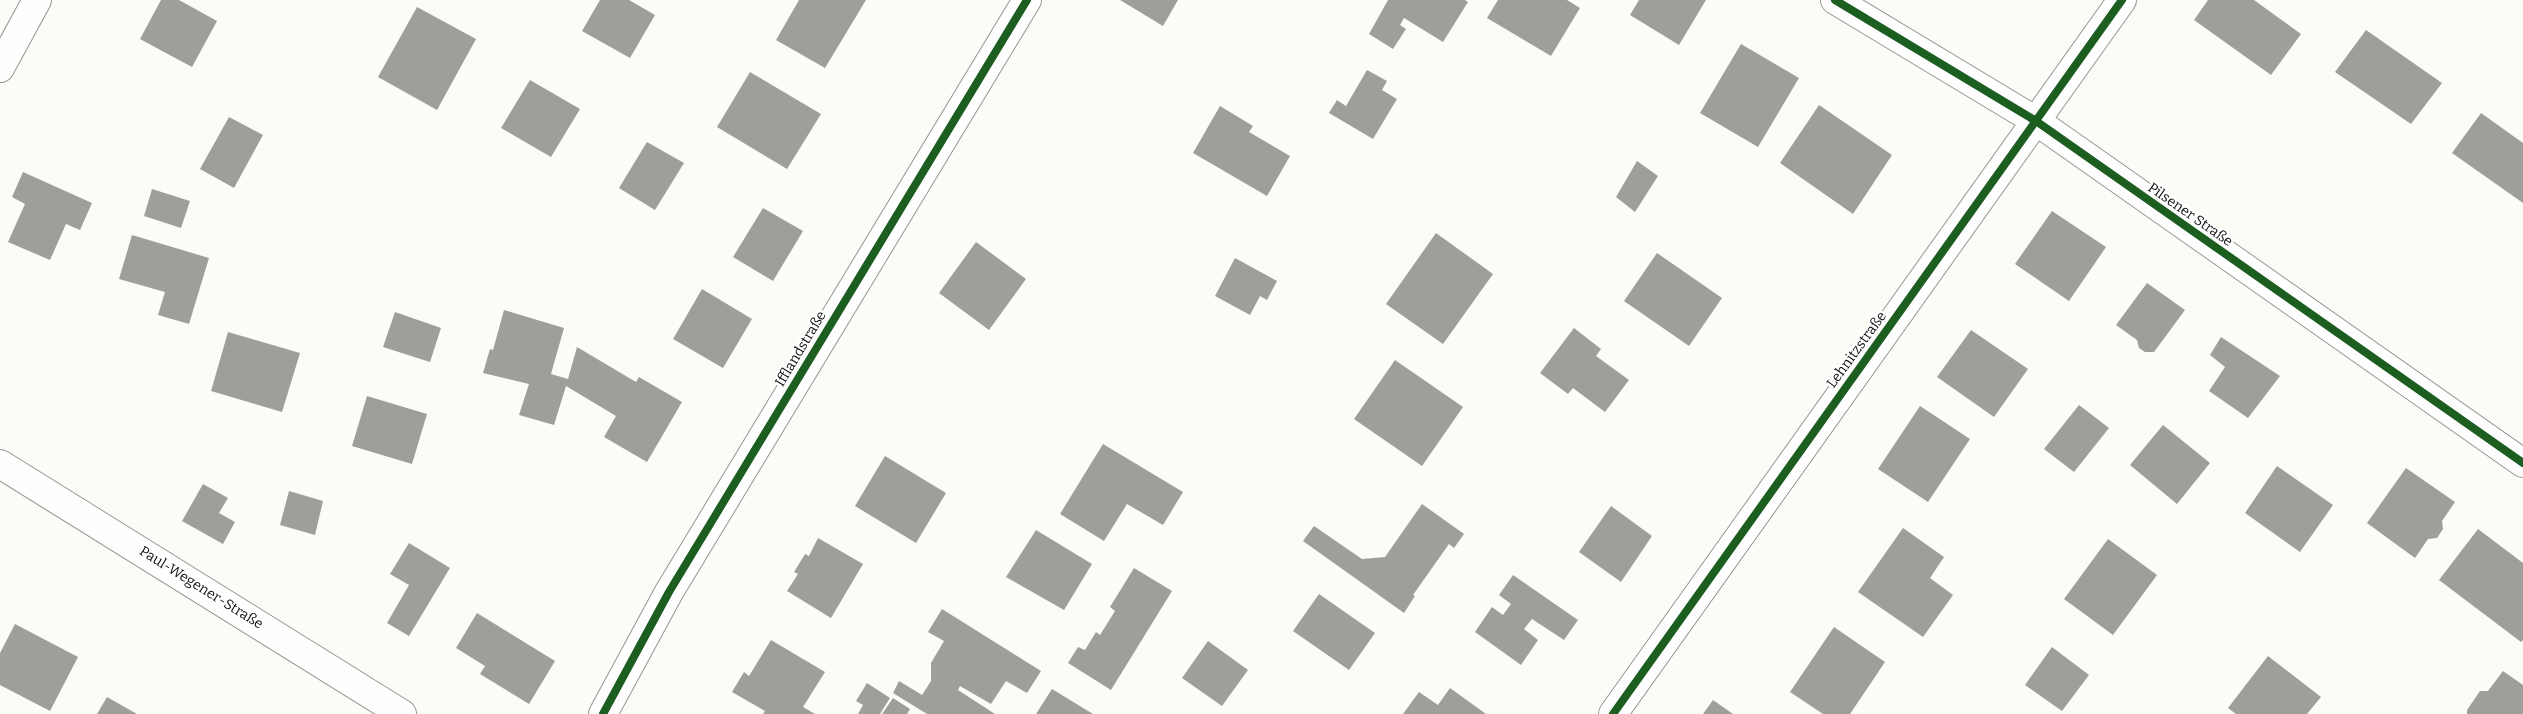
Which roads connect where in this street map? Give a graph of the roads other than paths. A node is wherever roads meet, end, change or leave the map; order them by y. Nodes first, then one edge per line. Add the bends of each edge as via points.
1 (37, 0) edge
2 (1027, 0) edge
3 (1835, 0) edge
4 (2122, 0) edge
5 (0, 68) edge
6 (2036, 121) junction
7 (2523, 463) edge
8 (0, 464) edge
9 (402, 714) edge
10 (603, 714) edge
11 (1612, 714) edge

1 - 5 street
2 - 10 street, Ifflandstraße via 669,592
3 - 6 street, Pilsener Straße
4 - 6 street, Lehnitzstraße
6 - 7 street, Pilsener Straße
6 - 11 street, Lehnitzstraße
8 - 9 street, Paul-Wegener-Straße

